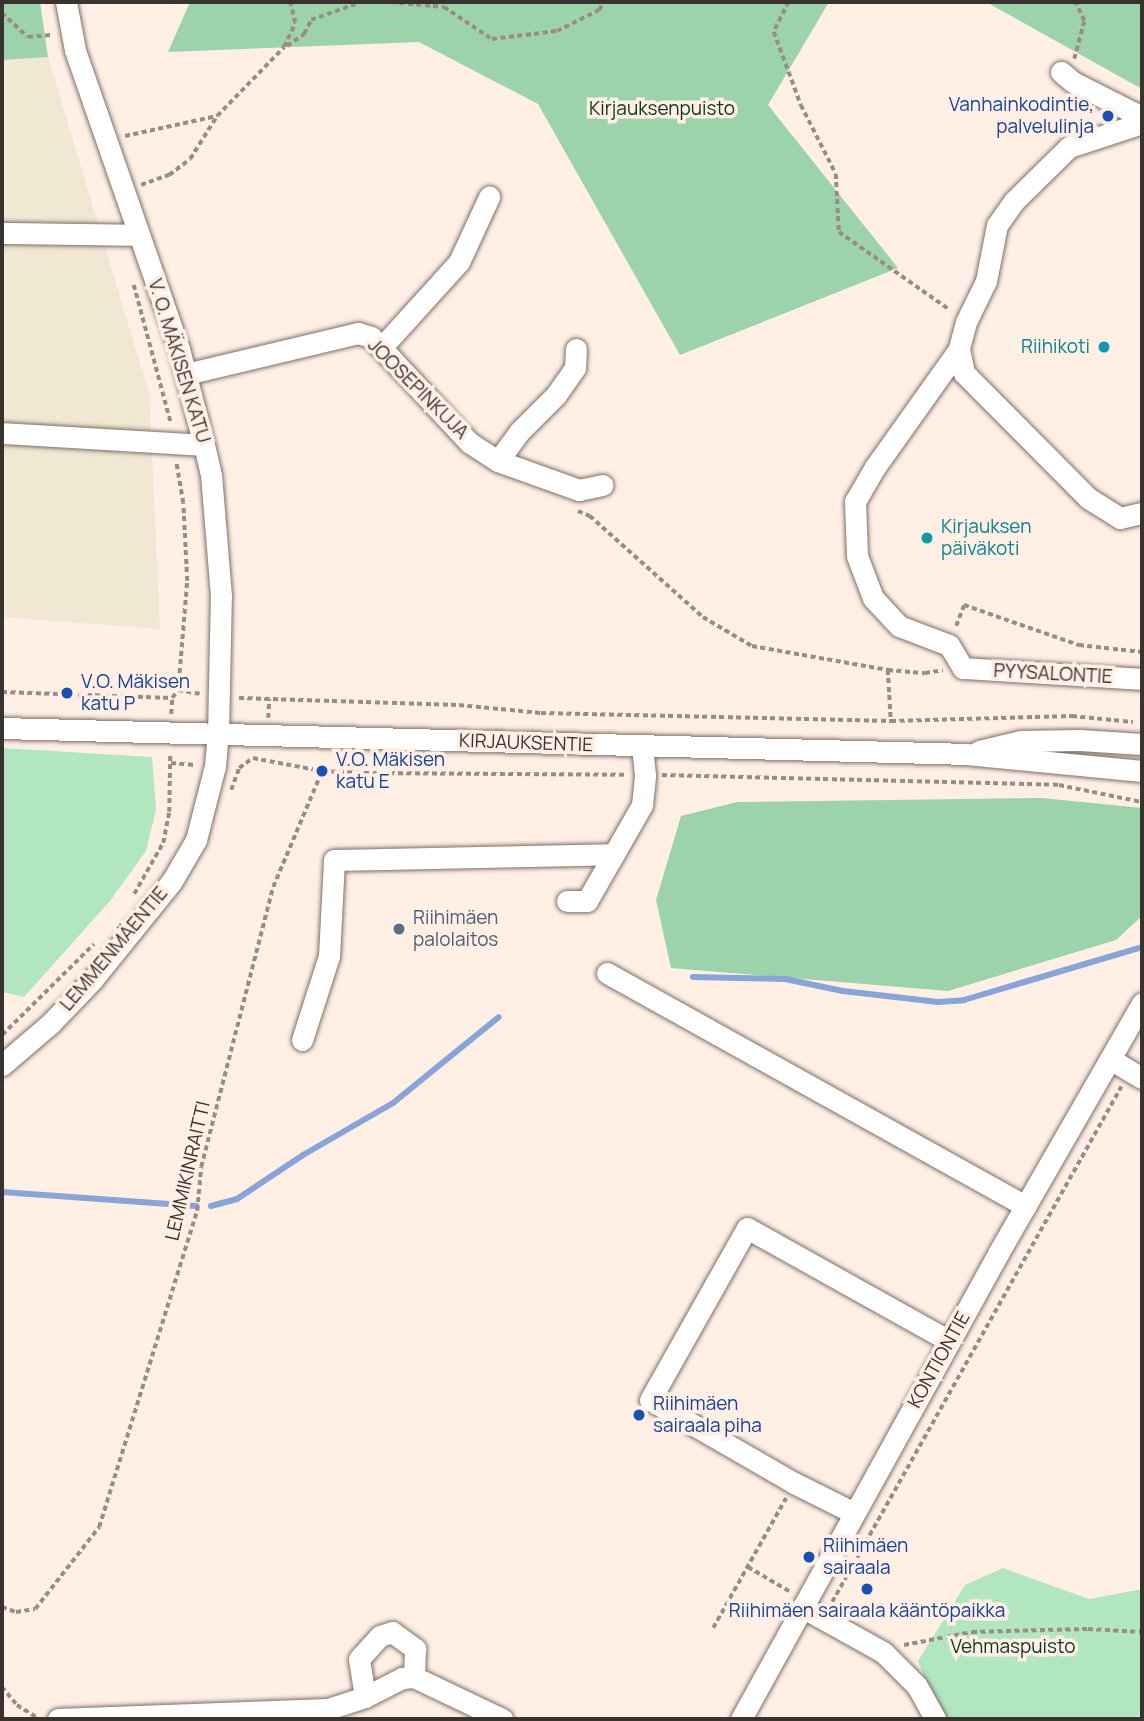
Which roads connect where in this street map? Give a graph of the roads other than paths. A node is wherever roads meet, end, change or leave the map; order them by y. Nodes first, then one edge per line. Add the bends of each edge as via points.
1 (66, 2) edge
2 (1067, 77) road end
3 (1142, 117) edge
4 (1142, 123) edge
5 (489, 197) dead end
6 (2, 233) edge
7 (139, 235) junction
8 (380, 348) junction
9 (576, 349) dead end
10 (959, 349) junction
11 (186, 374) junction
12 (2, 433) edge
13 (204, 445) junction
14 (499, 461) junction
15 (602, 485) dead end
16 (1142, 513) edge
17 (1142, 679) edge
18 (2, 728) edge
19 (218, 734) junction
20 (1142, 744) edge
21 (642, 747) junction
22 (966, 754) junction
23 (1142, 771) edge
24 (614, 854) junction
25 (567, 901) dead end
26 (607, 972) dead end
27 (1142, 1003) edge
28 (302, 1040) dead end
29 (1110, 1059) junction
30 (2, 1065) edge
31 (1136, 1075) edge
32 (1026, 1206) junction
33 (949, 1341) junction
34 (854, 1513) junction
35 (797, 1600) junction
36 (414, 1677) junction
37 (365, 1697) junction
38 (58, 1719) edge
39 (502, 1719) edge
40 (741, 1719) edge
41 (935, 1719) edge

1 - 7 street, V. O. MÄKISEN KATU via 75,50
2 - 3 street
4 - 10 street via 1069,147 1014,201 997,225 986,281
5 - 8 street via 459,262
6 - 7 street
7 - 11 street, V. O. MÄKISEN KATU
8 - 11 street, JOOSEPINKUJA via 370,337 345,334
8 - 14 street, JOOSEPINKUJA via 470,443
9 - 14 street via 575,368
10 - 16 street via 964,373 1088,498 1120,518
10 - 17 street, PYYSALONTIE via 855,501 857,556 873,598 900,626 949,645 963,668
11 - 13 street, V. O. MÄKISEN KATU
12 - 13 street
13 - 19 street, V. O. MÄKISEN KATU via 211,475 221,596
14 - 15 street, JOOSEPINKUJA via 579,490
18 - 19 street, KIRJAUKSENTIE
19 - 21 street, KIRJAUKSENTIE
19 - 30 street, LEMMENMÄENTIE via 215,766 196,840 172,881 93,979
20 - 22 street, KIRJAUKSENTIE via 1021,741
21 - 22 street, KIRJAUKSENTIE
21 - 24 street via 642,805
22 - 23 street, KIRJAUKSENTIE
24 - 25 street via 587,901
24 - 28 street via 334,860 329,956
26 - 32 street
27 - 29 street, KONTIONTIE
29 - 31 street
29 - 32 street, KONTIONTIE
32 - 33 street, KONTIONTIE
33 - 34 street, KONTIONTIE
33 - 34 street via 747,1228 650,1400
34 - 35 street, KONTIONTIE
35 - 40 street, KONTIONTIE
35 - 41 street via 883,1652 917,1686
36 - 37 street via 402,1678
36 - 37 street via 415,1649 393,1632 380,1636 359,1659
36 - 39 street
37 - 38 street via 328,1709

